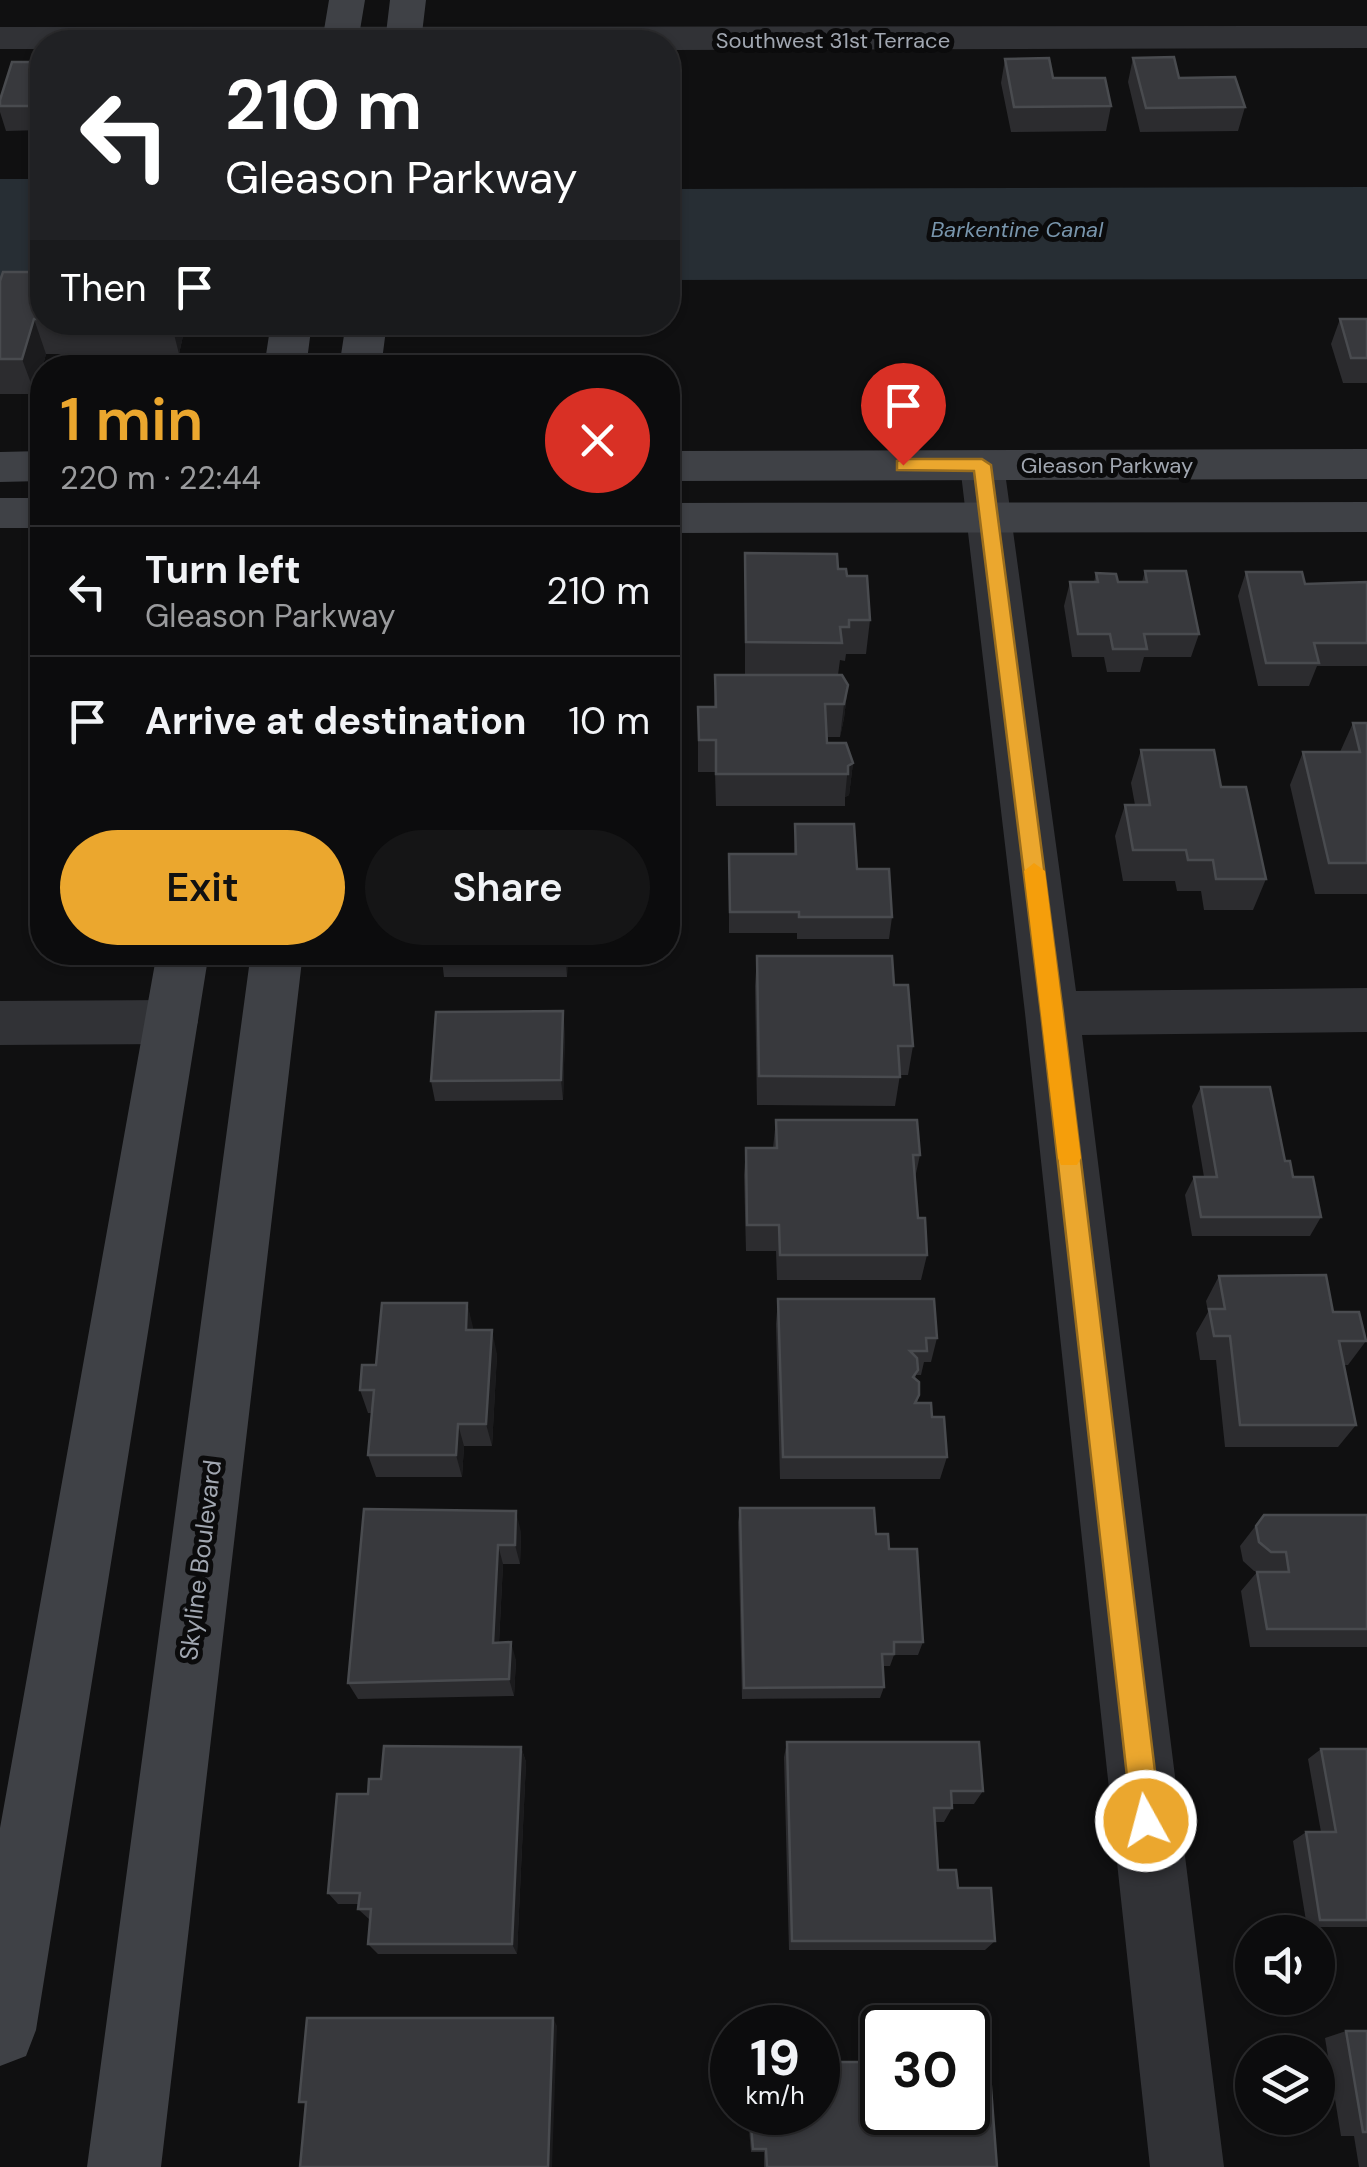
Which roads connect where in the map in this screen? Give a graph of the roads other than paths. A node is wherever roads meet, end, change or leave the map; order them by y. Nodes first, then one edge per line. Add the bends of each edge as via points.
1 (347, 0) edge
2 (408, 0) edge
3 (904, 0) edge
4 (342, 30) edge
5 (404, 30) edge
6 (1367, 37) edge
7 (0, 38) edge
8 (30, 38) edge
9 (680, 40) edge
10 (908, 40) junction
11 (1367, 464) edge
12 (30, 466) edge
13 (0, 467) edge
14 (680, 467) edge
15 (986, 492) junction
16 (30, 513) edge
17 (0, 514) edge
18 (680, 517) edge
19 (1367, 517) edge
20 (181, 965) edge
21 (275, 965) edge
22 (1367, 1010) edge
23 (1052, 1013) junction
24 (0, 1022) edge
25 (172, 1022) junction
26 (0, 2030) edge
27 (124, 2167) edge
28 (1187, 2167) edge

1 - 4 street
2 - 5 street
3 - 10 street
6 - 10 street, Southwest 31st Terrace
7 - 8 street, Southwest 31st Terrace
9 - 10 street, Southwest 31st Terrace
11 - 15 street, Gleason Parkway
12 - 13 street
14 - 15 street, Gleason Parkway
15 - 18 street, Gleason Parkway
15 - 19 street, Gleason Parkway
15 - 23 street
16 - 17 street
20 - 25 street
21 - 27 street, Skyline Boulevard
22 - 23 street
23 - 28 street
24 - 25 street
25 - 26 street

